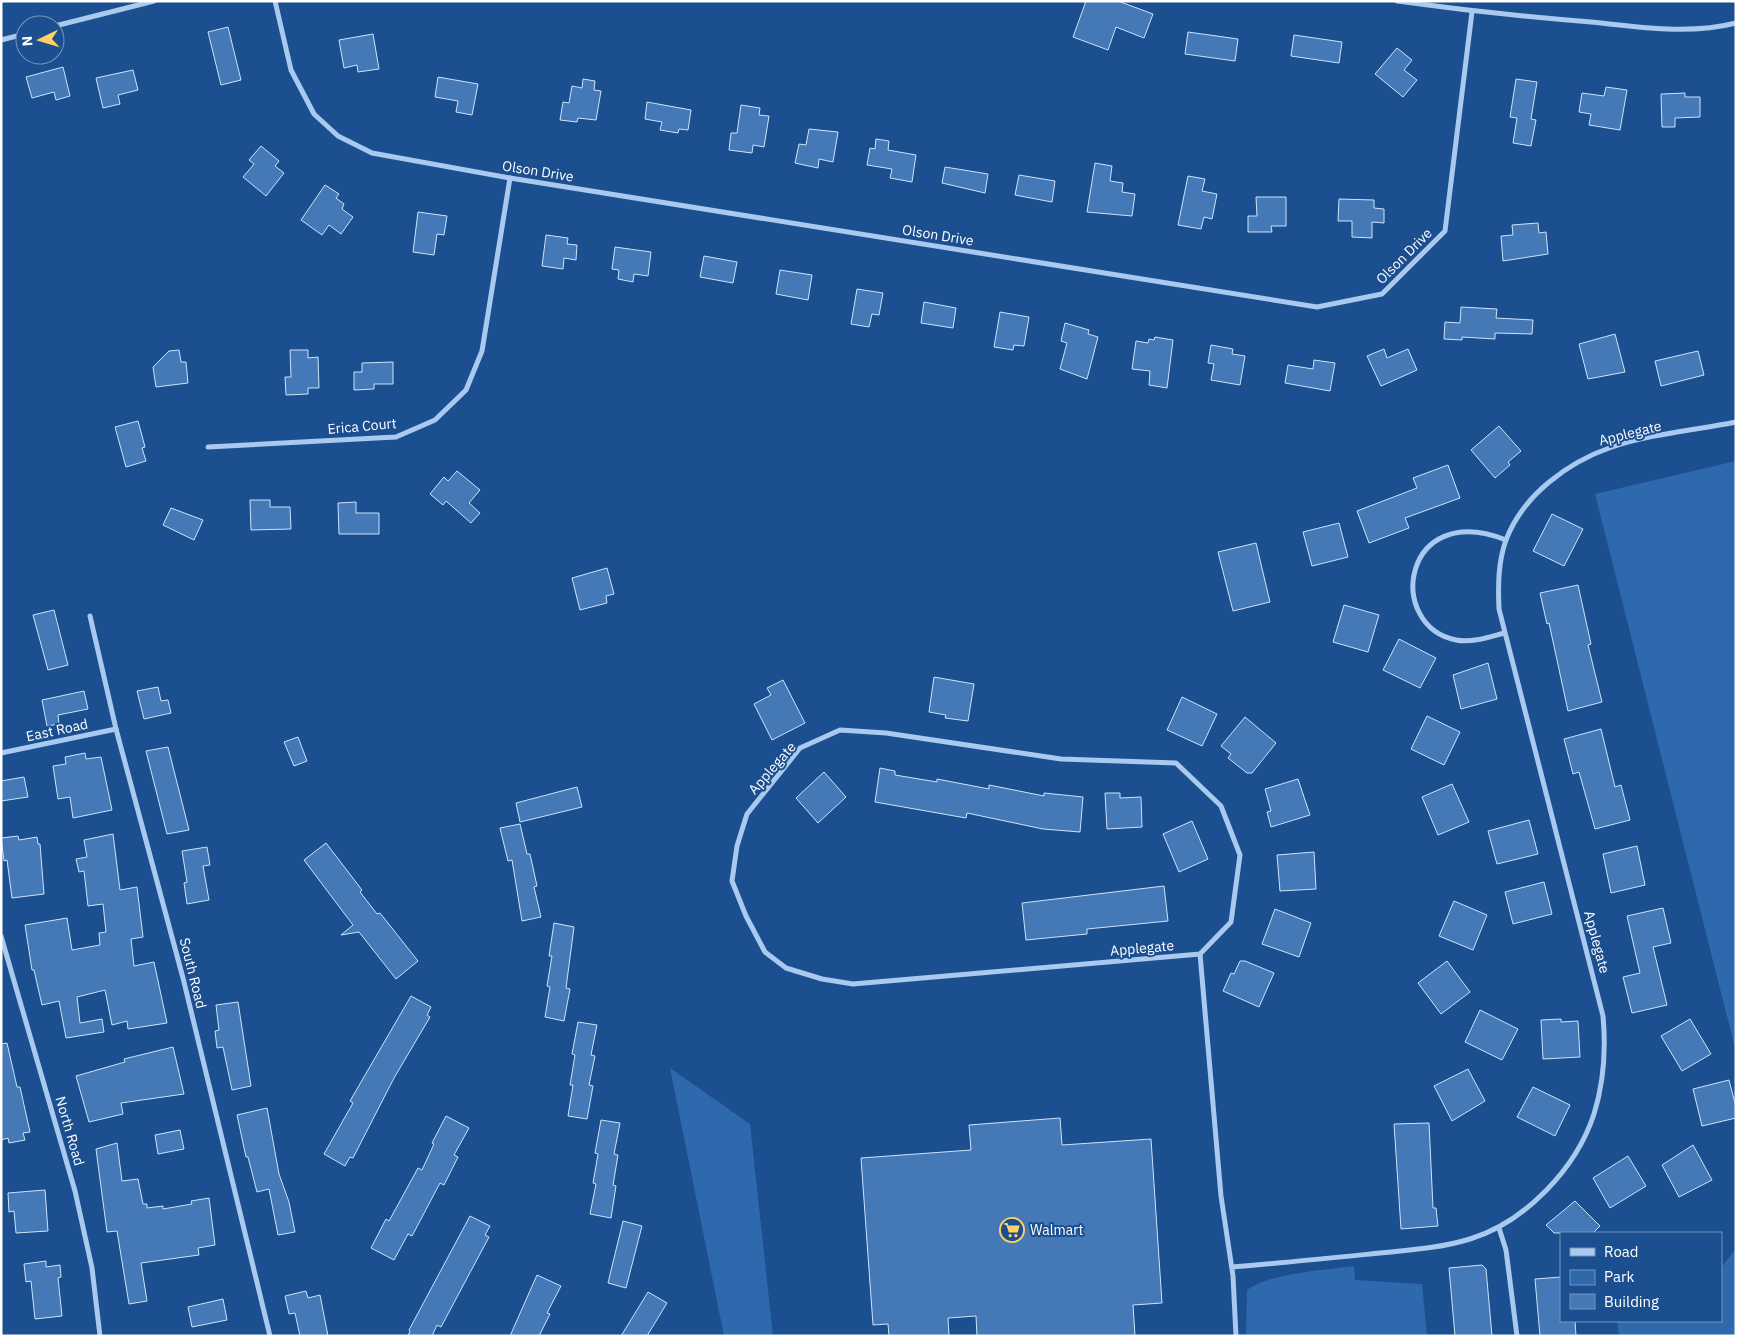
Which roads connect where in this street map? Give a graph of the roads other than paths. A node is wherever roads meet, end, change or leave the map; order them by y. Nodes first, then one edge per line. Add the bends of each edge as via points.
1 (154, 1) edge
2 (275, 1) edge
3 (1397, 1) edge
4 (1472, 12) junction
5 (65, 23) edge
6 (1736, 23) edge
7 (15, 36) edge
8 (1, 40) edge
9 (510, 178) junction
10 (1736, 422) edge
11 (208, 447) dead end
12 (1506, 540) junction
13 (90, 616) dead end
14 (1504, 633) junction
15 (116, 729) junction
16 (1, 753) edge
17 (1, 936) edge
18 (1200, 954) junction
19 (1499, 1228) junction
20 (1232, 1267) junction
21 (100, 1336) edge
22 (270, 1336) edge
23 (1236, 1336) edge
24 (1517, 1336) edge

1 - 5 street
2 - 9 street, Olson Drive via 291,70 314,114 338,136 372,153
3 - 4 street
4 - 6 street via 1662,29 1716,28
4 - 9 street, Olson Drive via 1445,230 1382,294 1317,307
7 - 8 street
9 - 11 street, Erica Court via 482,351 466,390 435,420 396,437
10 - 12 street, Applegate via 1613,447 1584,458 1542,488
12 - 14 street, Applegate via 1498,586
12 - 14 street via 1473,531 1448,534 1424,552 1417,562 1412,581 1414,600 1423,619 1442,636 1476,640
13 - 15 street, South Road
14 - 19 street, Applegate via 1597,986 1605,1039 1603,1069 1593,1115 1573,1156 1538,1197
15 - 16 street, East Road
15 - 22 street, South Road via 183,978
17 - 21 street, North Road via 75,1191 92,1268
18 - 18 street, Applegate via 853,984 822,979 786,968 765,952 732,881 737,846 748,814 800,748 840,730 886,733 1061,759 1176,763 1222,806 1240,855 1231,922
18 - 20 street via 1221,1196
19 - 20 street, Applegate via 1470,1240 1436,1247
19 - 24 street via 1506,1250
20 - 23 street

